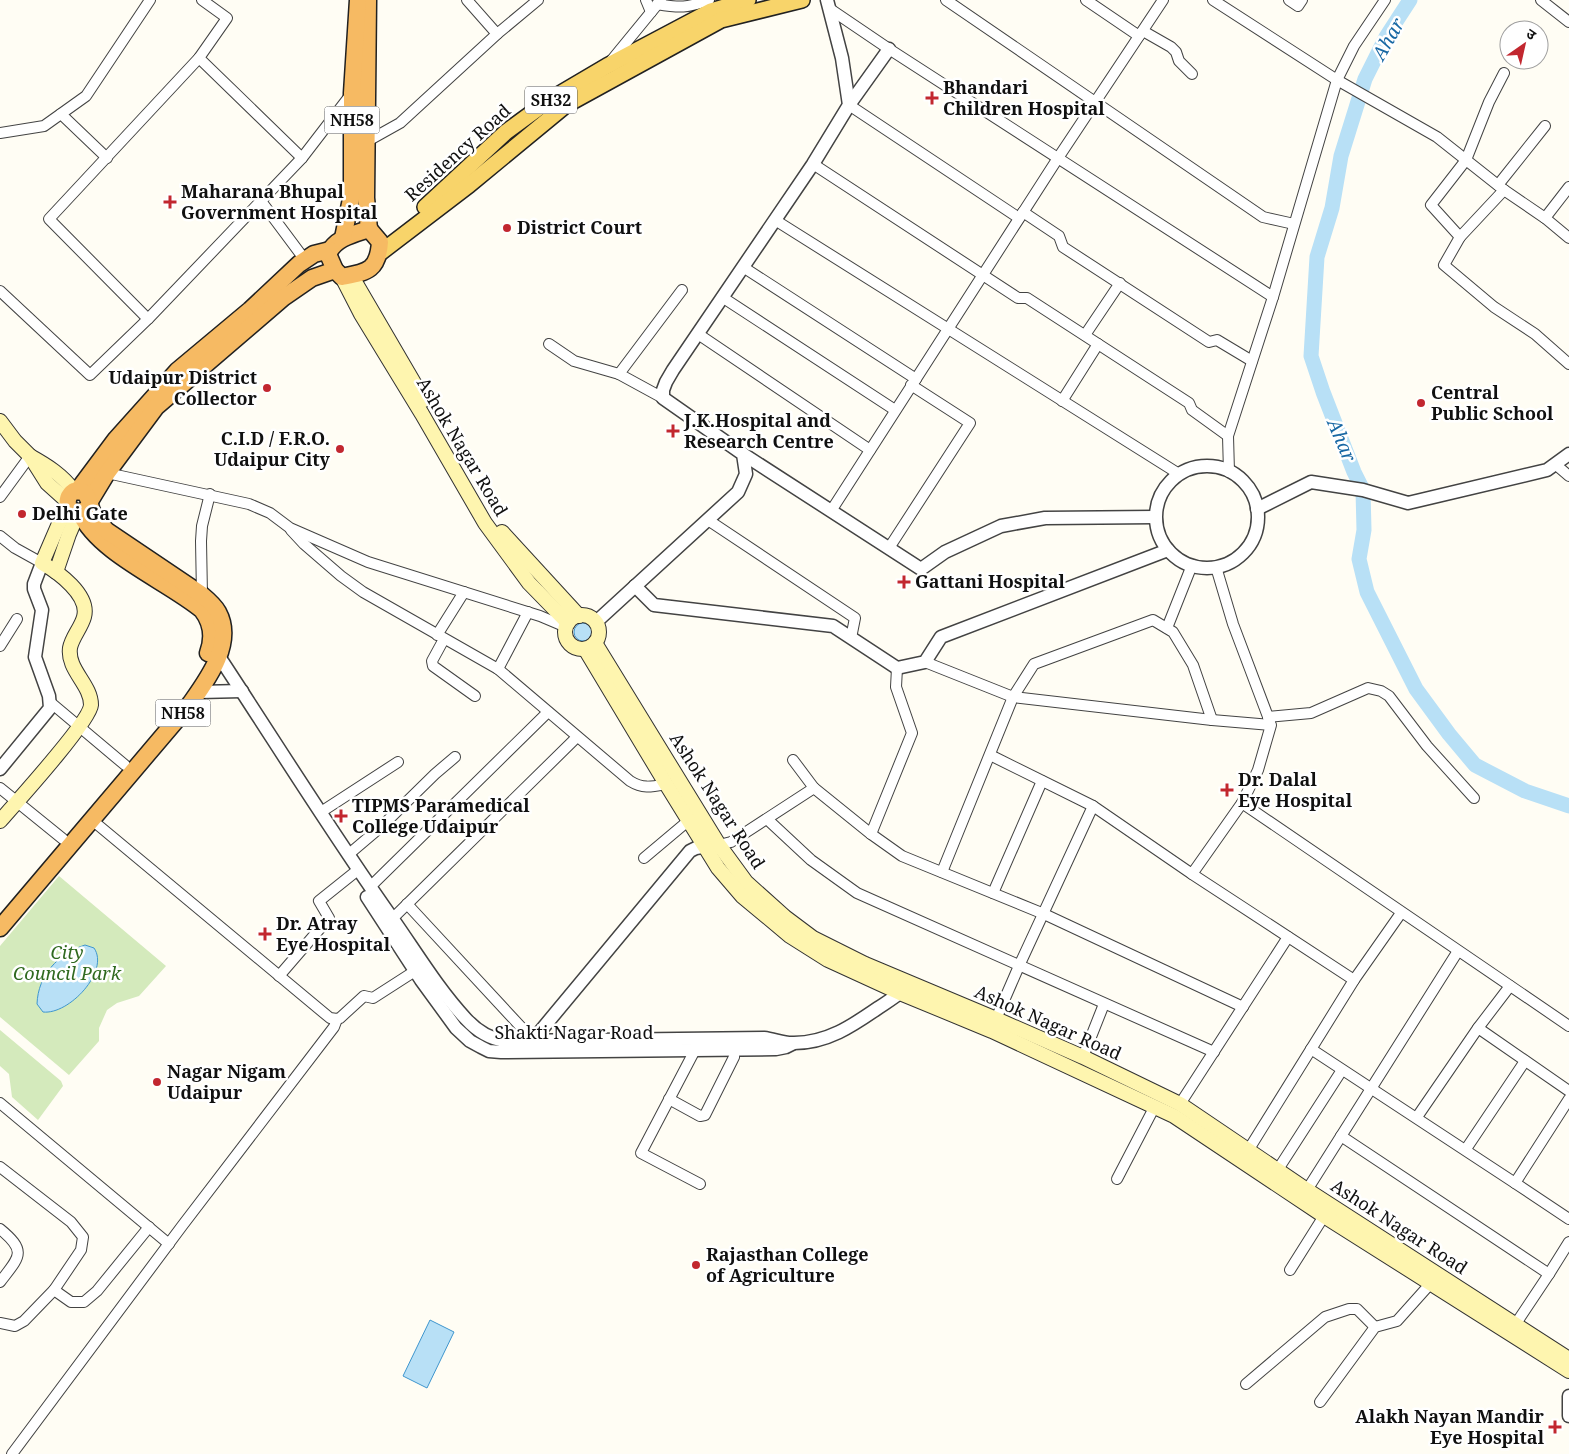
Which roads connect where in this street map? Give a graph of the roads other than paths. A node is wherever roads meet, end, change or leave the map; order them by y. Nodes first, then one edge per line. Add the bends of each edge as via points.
1 (150, 0) edge
2 (202, 0) edge
3 (358, 0) edge
4 (368, 0) edge
5 (467, 0) edge
6 (538, 0) edge
7 (646, 0) edge
8 (709, 0) edge
9 (748, 0) edge
10 (802, 0) edge
11 (946, 0) edge
12 (1086, 0) edge
13 (1163, 0) edge
14 (1213, 0) edge
15 (1289, 0) edge
16 (1302, 0) edge
17 (1385, 0) edge
18 (1541, 0) edge
19 (828, 4) edge
20 (656, 5) edge
21 (1569, 22) edge
22 (1141, 33) junction
23 (498, 34) junction
24 (889, 49) junction
25 (199, 58) junction
26 (607, 66) junction
27 (1504, 73) dead end
28 (1192, 74) dead end
29 (1337, 80) junction
30 (609, 82) junction
31 (352, 93) junction
32 (1095, 102) junction
33 (849, 105) junction
34 (61, 114) junction
35 (1545, 126) dead end
36 (0, 133) edge
37 (366, 142) junction
38 (107, 158) junction
39 (302, 158) junction
40 (1058, 158) junction
41 (1466, 160) junction
42 (813, 164) junction
43 (1501, 188) junction
44 (1569, 188) edge
45 (261, 201) junction
46 (1021, 215) junction
47 (1545, 218) junction
48 (775, 220) junction
49 (1294, 224) junction
50 (369, 229) junction
51 (1460, 237) junction
52 (343, 238) junction
53 (1569, 238) edge
54 (380, 248) junction
55 (330, 250) junction
56 (305, 260) junction
57 (743, 267) junction
58 (343, 274) junction
59 (982, 275) junction
60 (1120, 283) junction
61 (682, 290) dead end
62 (0, 291) edge
63 (722, 297) junction
64 (1273, 297) junction
65 (148, 318) junction
66 (947, 329) junction
67 (698, 334) junction
68 (1084, 335) junction
69 (549, 344) dead end
70 (1098, 344) junction
71 (1252, 361) junction
72 (1569, 364) edge
73 (619, 374) junction
74 (913, 382) junction
75 (663, 398) junction
76 (1062, 401) junction
77 (896, 410) junction
78 (0, 421) edge
79 (1228, 436) junction
80 (870, 450) junction
81 (743, 454) junction
82 (1569, 454) edge
83 (30, 456) junction
84 (1555, 464) junction
85 (1228, 472) junction
86 (107, 473) junction
87 (1178, 474) junction
88 (1569, 476) edge
89 (210, 494) junction
90 (0, 497) edge
91 (78, 502) junction
92 (1257, 509) junction
93 (831, 511) junction
94 (1155, 517) junction
95 (708, 520) junction
96 (290, 528) junction
97 (0, 536) edge
98 (889, 548) junction
99 (1168, 550) junction
100 (42, 563) junction
101 (1192, 565) junction
102 (1216, 567) junction
103 (56, 572) junction
104 (635, 586) junction
105 (464, 592) junction
106 (202, 595) junction
107 (528, 612) junction
108 (17, 619) dead end
109 (571, 622) junction
110 (596, 622) junction
111 (1167, 628) junction
112 (440, 637) junction
113 (851, 638) junction
114 (0, 646) edge
115 (590, 646) junction
116 (218, 655) junction
117 (925, 662) junction
118 (898, 668) junction
119 (498, 669) junction
120 (242, 691) junction
121 (198, 692) junction
122 (475, 696) dead end
123 (1013, 698) junction
124 (50, 702) junction
125 (548, 712) junction
126 (1212, 720) junction
127 (1269, 721) junction
128 (80, 727) junction
129 (577, 737) junction
130 (990, 755) junction
131 (455, 757) dead end
132 (792, 760) dead end
133 (398, 762) dead end
134 (126, 765) junction
135 (0, 769) edge
136 (1042, 781) junction
137 (666, 784) junction
138 (0, 788) edge
139 (814, 788) junction
140 (1474, 798) dead end
141 (17, 802) junction
142 (1242, 803) junction
143 (1094, 806) junction
144 (321, 812) junction
145 (768, 819) junction
146 (92, 820) junction
147 (0, 821) edge
148 (688, 821) junction
149 (870, 834) junction
150 (63, 839) junction
151 (719, 845) junction
152 (704, 847) junction
153 (349, 854) junction
154 (644, 858) dead end
155 (360, 871) junction
156 (942, 872) junction
157 (1192, 874) junction
158 (370, 888) junction
159 (993, 893) junction
160 (408, 904) junction
161 (1401, 912) junction
162 (0, 914) edge
163 (1044, 914) junction
164 (392, 919) junction
165 (0, 928) edge
166 (1288, 937) junction
167 (1458, 951) junction
168 (1019, 966) junction
169 (415, 971) junction
170 (279, 976) junction
171 (1354, 980) junction
172 (1510, 986) junction
173 (905, 988) junction
174 (1104, 1004) junction
175 (1243, 1007) junction
176 (996, 1019) junction
177 (337, 1020) junction
178 (1569, 1026) edge
179 (1478, 1028) junction
180 (538, 1044) junction
181 (735, 1044) junction
182 (1311, 1049) junction
183 (694, 1050) junction
184 (1214, 1052) junction
185 (1083, 1057) junction
186 (1525, 1061) junction
187 (1342, 1070) junction
188 (1371, 1088) junction
189 (1569, 1091) edge
190 (669, 1099) junction
191 (1569, 1099) edge
192 (0, 1103) edge
193 (1180, 1104) junction
194 (1155, 1106) junction
195 (1416, 1117) junction
196 (1341, 1136) junction
197 (1466, 1149) junction
198 (1249, 1150) junction
199 (0, 1166) edge
200 (1274, 1175) junction
201 (1117, 1179) dead end
202 (1515, 1183) junction
203 (700, 1184) dead end
204 (1307, 1190) junction
205 (1324, 1216) junction
206 (1569, 1219) edge
207 (149, 1227) junction
208 (0, 1229) edge
209 (1569, 1242) edge
210 (169, 1244) junction
211 (1290, 1270) dead end
212 (1549, 1274) junction
213 (2, 1275) edge
214 (1431, 1282) junction
215 (54, 1290) junction
216 (0, 1322) edge
217 (1515, 1325) junction
218 (1375, 1327) junction
219 (1569, 1359) edge
220 (1569, 1371) edge
221 (1246, 1384) dead end
222 (1569, 1396) edge
223 (1320, 1402) dead end
224 (1569, 1416) edge
225 (12, 1454) edge

1 - 34 street via 86,96
2 - 25 street via 226,18
3 - 31 highway, NH58
4 - 37 highway, NH58
5 - 23 street
6 - 23 street
7 - 20 street
8 - 20 street via 684,7
9 - 26 main road, Residency Road / SH32 via 711,11
10 - 30 main road via 722,20
11 - 32 street
12 - 22 street
13 - 22 street
14 - 29 street
15 - 16 street via 1298,6
17 - 29 street via 1354,46
18 - 21 street
19 - 24 street
19 - 33 street via 842,58
20 - 26 street
22 - 28 street via 1171,47
22 - 32 street
23 - 37 street via 400,123
24 - 33 street
24 - 40 street
25 - 38 street
25 - 39 street
26 - 30 street
26 - 54 main road, Residency Road / SH32 via 506,132
27 - 41 street
29 - 41 street via 1438,137
29 - 49 street
30 - 54 main road via 566,105 468,185
31 - 39 street
31 - 52 highway, NH58 via 352,194
32 - 40 street
32 - 49 street via 1263,217
33 - 42 street
33 - 46 street
34 - 36 street via 44,126
34 - 38 street
35 - 43 street
37 - 50 highway, NH58
38 - 65 street via 49,219
39 - 45 street
40 - 46 street
40 - 64 street
41 - 43 street
41 - 51 street via 1431,206
42 - 48 street
42 - 59 street
43 - 47 street
43 - 51 street
44 - 47 street
45 - 56 street
45 - 65 street
46 - 59 street
46 - 60 street via 1059,236 1063,247
47 - 53 street
48 - 57 street
48 - 66 street
49 - 64 street
50 - 52 highway
50 - 54 highway
51 - 72 street via 1444,265
52 - 55 highway
54 - 58 highway via 374,264 364,273
55 - 56 highway
55 - 58 highway via 328,254
56 - 91 highway via 177,371 116,439
57 - 63 street
57 - 74 street
58 - 86 highway via 312,278 283,298 156,407
58 - 109 main road via 412,379 483,506
59 - 66 street
59 - 68 street via 1018,298 1027,298
60 - 68 street
60 - 71 street via 1209,342 1217,340
61 - 73 street
62 - 65 street via 90,375
63 - 67 street
63 - 77 street
64 - 71 street
66 - 74 street
66 - 76 street
67 - 75 street via 666,382
67 - 80 street
68 - 70 street
69 - 73 street via 574,361
70 - 76 street
70 - 79 street via 1189,403 1192,410
71 - 79 street
73 - 75 street
74 - 77 street
74 - 98 street via 970,423
75 - 81 street
76 - 87 street
77 - 80 street
78 - 83 main road
79 - 85 street
80 - 93 street
81 - 93 street
81 - 95 street via 746,474 738,492
82 - 84 street
83 - 90 street
83 - 91 main road via 47,483
84 - 88 street
84 - 92 street via 1547,470 1408,503 1363,490 1311,482
85 - 87 street via 1202,466
85 - 92 street via 1244,482 1254,497
86 - 89 street
86 - 91 highway
87 - 94 street via 1158,500
89 - 96 street via 249,504 270,513
89 - 106 street via 202,526
91 - 100 main road
91 - 103 main road
91 - 106 highway, NH58 via 107,531
91 - 134 highway, NH58 via 87,526 99,538 202,610 211,628 210,649 197,676
92 - 102 street via 1257,526 1250,545 1237,558
93 - 98 street
94 - 98 street via 1045,518 1001,526 945,552 922,568
94 - 99 street via 1160,538
95 - 104 street
95 - 113 street via 855,618
96 - 105 street via 368,562
96 - 112 street via 351,584
97 - 100 street
99 - 101 street via 1185,564
99 - 117 street via 941,637
100 - 103 main road
100 - 124 street via 34,584 42,610 36,657
101 - 102 street
101 - 111 street
102 - 127 street
103 - 128 main road via 78,593 85,610 70,653 90,700 88,714
104 - 110 street
104 - 113 street via 654,605 833,626
105 - 107 street
105 - 112 street
106 - 116 highway, NH58 via 221,620 223,635
107 - 109 street
107 - 119 street
108 - 114 street
109 - 110 main road via 585,616
109 - 115 main road via 565,632 569,643 580,649
110 - 115 main road via 599,630
111 - 123 street via 1153,620 1034,664
111 - 126 street via 1173,632 1193,664
112 - 119 street
112 - 122 street via 433,666
113 - 118 street
115 - 137 main road
115 - 151 main road, Ashok Nagar Road
116 - 120 street, Shakti Nagar Road
116 - 121 highway, NH58
117 - 118 street
117 - 123 street
118 - 149 street via 896,687 912,733
119 - 125 street
120 - 121 street
120 - 144 street, Shakti Nagar Road
121 - 146 highway, NH58
123 - 126 street
123 - 130 street
124 - 128 street
124 - 135 street via 50,708
125 - 129 street
125 - 158 street
126 - 127 street
127 - 140 street via 1312,713 1368,688 1381,691 1389,696 1427,746
127 - 142 street via 1258,770
128 - 134 street
128 - 141 main road
129 - 137 street via 638,786 648,788
129 - 160 street
130 - 136 street
130 - 156 street
131 - 153 street
132 - 139 street
133 - 144 street
134 - 150 highway, NH58
136 - 143 street
136 - 159 street
137 - 148 main road
138 - 141 street
139 - 145 street
139 - 149 street
141 - 147 main road
141 - 150 street
142 - 157 street
142 - 161 street
143 - 157 street
143 - 163 street
144 - 153 street, Shakti Nagar Road
145 - 151 street via 731,842
145 - 168 street via 811,860 856,893
146 - 165 highway, NH58
146 - 170 street
148 - 152 main road
148 - 154 street
149 - 156 street via 902,856
150 - 162 highway, NH58
151 - 152 street
151 - 173 main road, Ashok Nagar Road via 746,882 785,917 813,938
152 - 173 main road via 734,888 790,936 828,960
152 - 180 street via 690,851 553,1017
153 - 155 street, Shakti Nagar Road
155 - 158 street, Shakti Nagar Road
155 - 169 street, Shakti Nagar Road via 364,891
155 - 170 street via 319,901 329,918
156 - 159 street
157 - 166 street
158 - 164 street, Shakti Nagar Road
159 - 163 street
160 - 164 street
160 - 180 street
161 - 167 street
161 - 171 street
163 - 168 street
163 - 175 street
164 - 180 street, Shakti Nagar Road via 472,1025 498,1040
166 - 171 street
166 - 175 street
167 - 172 street
167 - 188 street
168 - 174 street
168 - 176 street
169 - 177 street via 373,998 364,996
169 - 180 street, Shakti Nagar Road via 456,1028 470,1041 495,1052
170 - 177 street via 326,1015
171 - 182 street
172 - 178 street
172 - 179 street
173 - 176 main road, Ashok Nagar Road
173 - 181 street, Shakti Nagar Road via 841,1032 824,1038 792,1044 764,1038
173 - 194 main road
174 - 184 street
174 - 185 street
175 - 184 street
176 - 185 main road, Ashok Nagar Road
177 - 210 street
179 - 186 street
179 - 195 street
180 - 181 street, Shakti Nagar Road
180 - 183 street, Shakti Nagar Road
181 - 183 street, Shakti Nagar Road
181 - 190 street via 733,1059 705,1115 700,1116
182 - 187 street
182 - 198 street
183 - 190 street
184 - 193 street
185 - 193 main road, Ashok Nagar Road
186 - 189 street
186 - 197 street
187 - 188 street
187 - 200 street
188 - 195 street
188 - 196 street
190 - 203 street via 641,1152
191 - 202 street
192 - 207 street
193 - 198 main road, Ashok Nagar Road
194 - 200 main road
194 - 201 street
195 - 197 street
196 - 204 street
196 - 212 street
197 - 202 street
198 - 200 main road, Ashok Nagar Road
199 - 215 street via 70,1222 83,1237 81,1250
200 - 204 main road, Ashok Nagar Road
200 - 205 main road
202 - 206 street
204 - 217 main road, Ashok Nagar Road
205 - 211 street
205 - 214 main road
207 - 210 street
207 - 215 street via 84,1302 71,1302
208 - 213 street via 14,1240 19,1252
209 - 212 street
210 - 225 street
212 - 217 street
214 - 218 street via 1397,1321
214 - 220 main road
215 - 216 street via 24,1321 15,1326
217 - 219 main road, Ashok Nagar Road
218 - 221 street via 1357,1309 1325,1317
218 - 223 street
222 - 224 street

